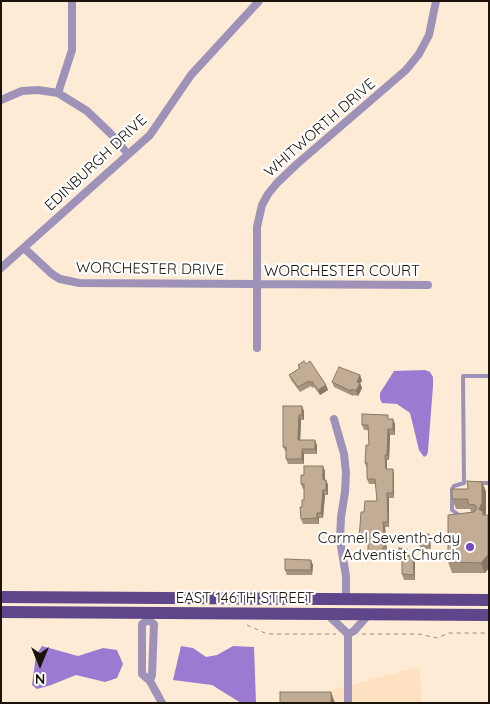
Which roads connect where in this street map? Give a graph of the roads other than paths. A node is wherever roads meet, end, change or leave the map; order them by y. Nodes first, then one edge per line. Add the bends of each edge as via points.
1 (72, 1) edge
2 (259, 1) edge
3 (436, 1) edge
4 (58, 93) junction
5 (1, 100) edge
6 (128, 154) junction
7 (24, 248) junction
8 (1, 268) edge
9 (257, 284) junction
10 (428, 285) dead end
11 (257, 348) dead end
12 (489, 376) edge
13 (334, 419) dead end
14 (489, 483) edge
15 (464, 484) junction
16 (464, 518) edge
17 (1, 597) edge
18 (149, 598) junction
19 (346, 599) junction
20 (489, 600) edge
21 (1, 612) edge
22 (327, 614) junction
23 (368, 615) junction
24 (489, 615) edge
25 (148, 616) junction
26 (343, 634) junction
27 (150, 681) junction
28 (162, 703) edge
29 (348, 703) edge

1 - 4 street via 72,50
2 - 6 street, EDINBURGH DRIVE via 192,75 150,135
3 - 9 street, WHITWORTH DRIVE via 429,35 406,70 297,164 268,194 257,226
4 - 5 street via 38,90
4 - 6 street via 87,111
6 - 7 street, EDINBURGH DRIVE
7 - 8 street, EDINBURGH DRIVE
7 - 9 street, WORCHESTER DRIVE via 52,274 70,282
9 - 10 street, WORCHESTER COURT
9 - 11 street, WHITWORTH DRIVE
12 - 15 lane via 463,376
13 - 19 street via 346,473 340,517
14 - 15 lane
15 - 16 lane via 454,486 451,502 454,513
17 - 18 main road, EAST 146TH STREET
18 - 19 main road, EAST 146TH STREET
18 - 25 street
19 - 20 main road, EAST 146TH STREET
21 - 25 main road, EAST 146TH STREET
22 - 23 main road, EAST 146TH STREET
22 - 25 main road, EAST 146TH STREET
22 - 26 street
23 - 24 main road, EAST 146TH STREET
23 - 26 street via 354,631
25 - 27 street via 154,624
25 - 27 street via 142,624 142,674
26 - 29 street
27 - 28 street

